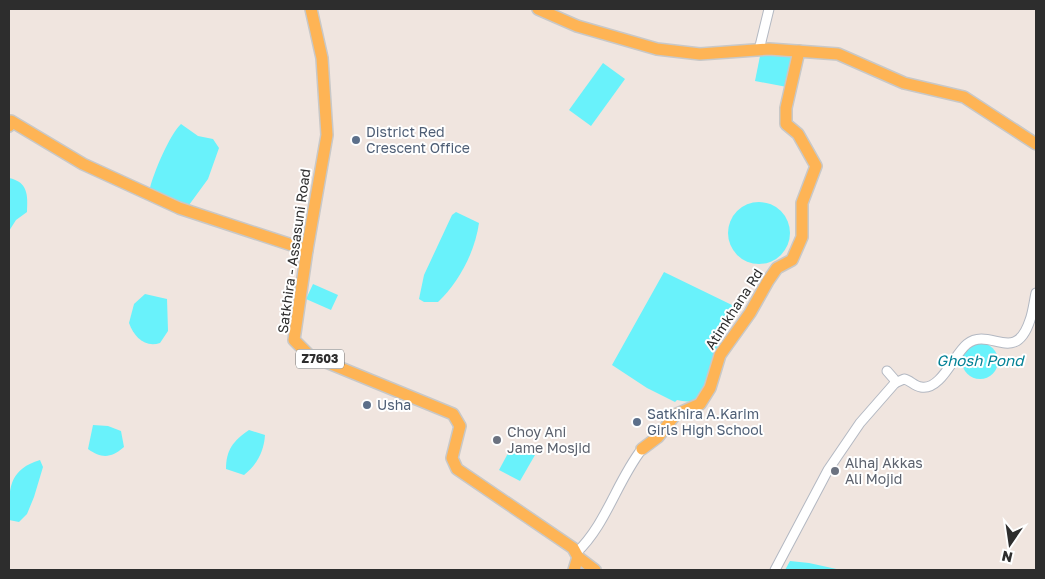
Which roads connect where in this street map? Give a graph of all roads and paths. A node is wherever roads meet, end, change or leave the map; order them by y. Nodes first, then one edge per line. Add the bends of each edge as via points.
1 (311, 9) edge
2 (538, 9) edge
3 (769, 9) edge
4 (759, 50) junction
5 (798, 51) junction
6 (9, 126) edge
7 (1036, 144) edge
8 (306, 250) junction
9 (1036, 294) edge
10 (887, 371) dead end
11 (895, 383) junction
12 (642, 449) joint
13 (577, 555) junction
14 (574, 570) edge
15 (594, 570) edge
16 (776, 570) edge

1 - 8 main road, Satkhira - Assasuni Road / Z7603 via 322,58 327,135
2 - 4 main road via 577,26 657,50 700,54
3 - 4 street
4 - 5 main road
5 - 7 main road via 838,54 904,83 964,97
5 - 12 main road, Atimkhana Rd via 786,108 786,124 798,134 816,166 802,203 802,237 792,260 777,268 720,355 710,388 700,404 675,415 658,437
6 - 8 main road via 11,121 83,164 179,208
8 - 13 main road, Satkhira - Assasuni Road / Z7603 via 294,340 309,355 452,414 460,426 452,458 457,469 573,548
9 - 11 street via 1026,328 1022,336 1013,342 1004,344 984,338 968,343 931,386 921,387 904,379
10 - 11 street
11 - 16 street via 860,423 828,470
12 - 13 street, Atimkhana Rd
13 - 14 main road
13 - 15 main road

